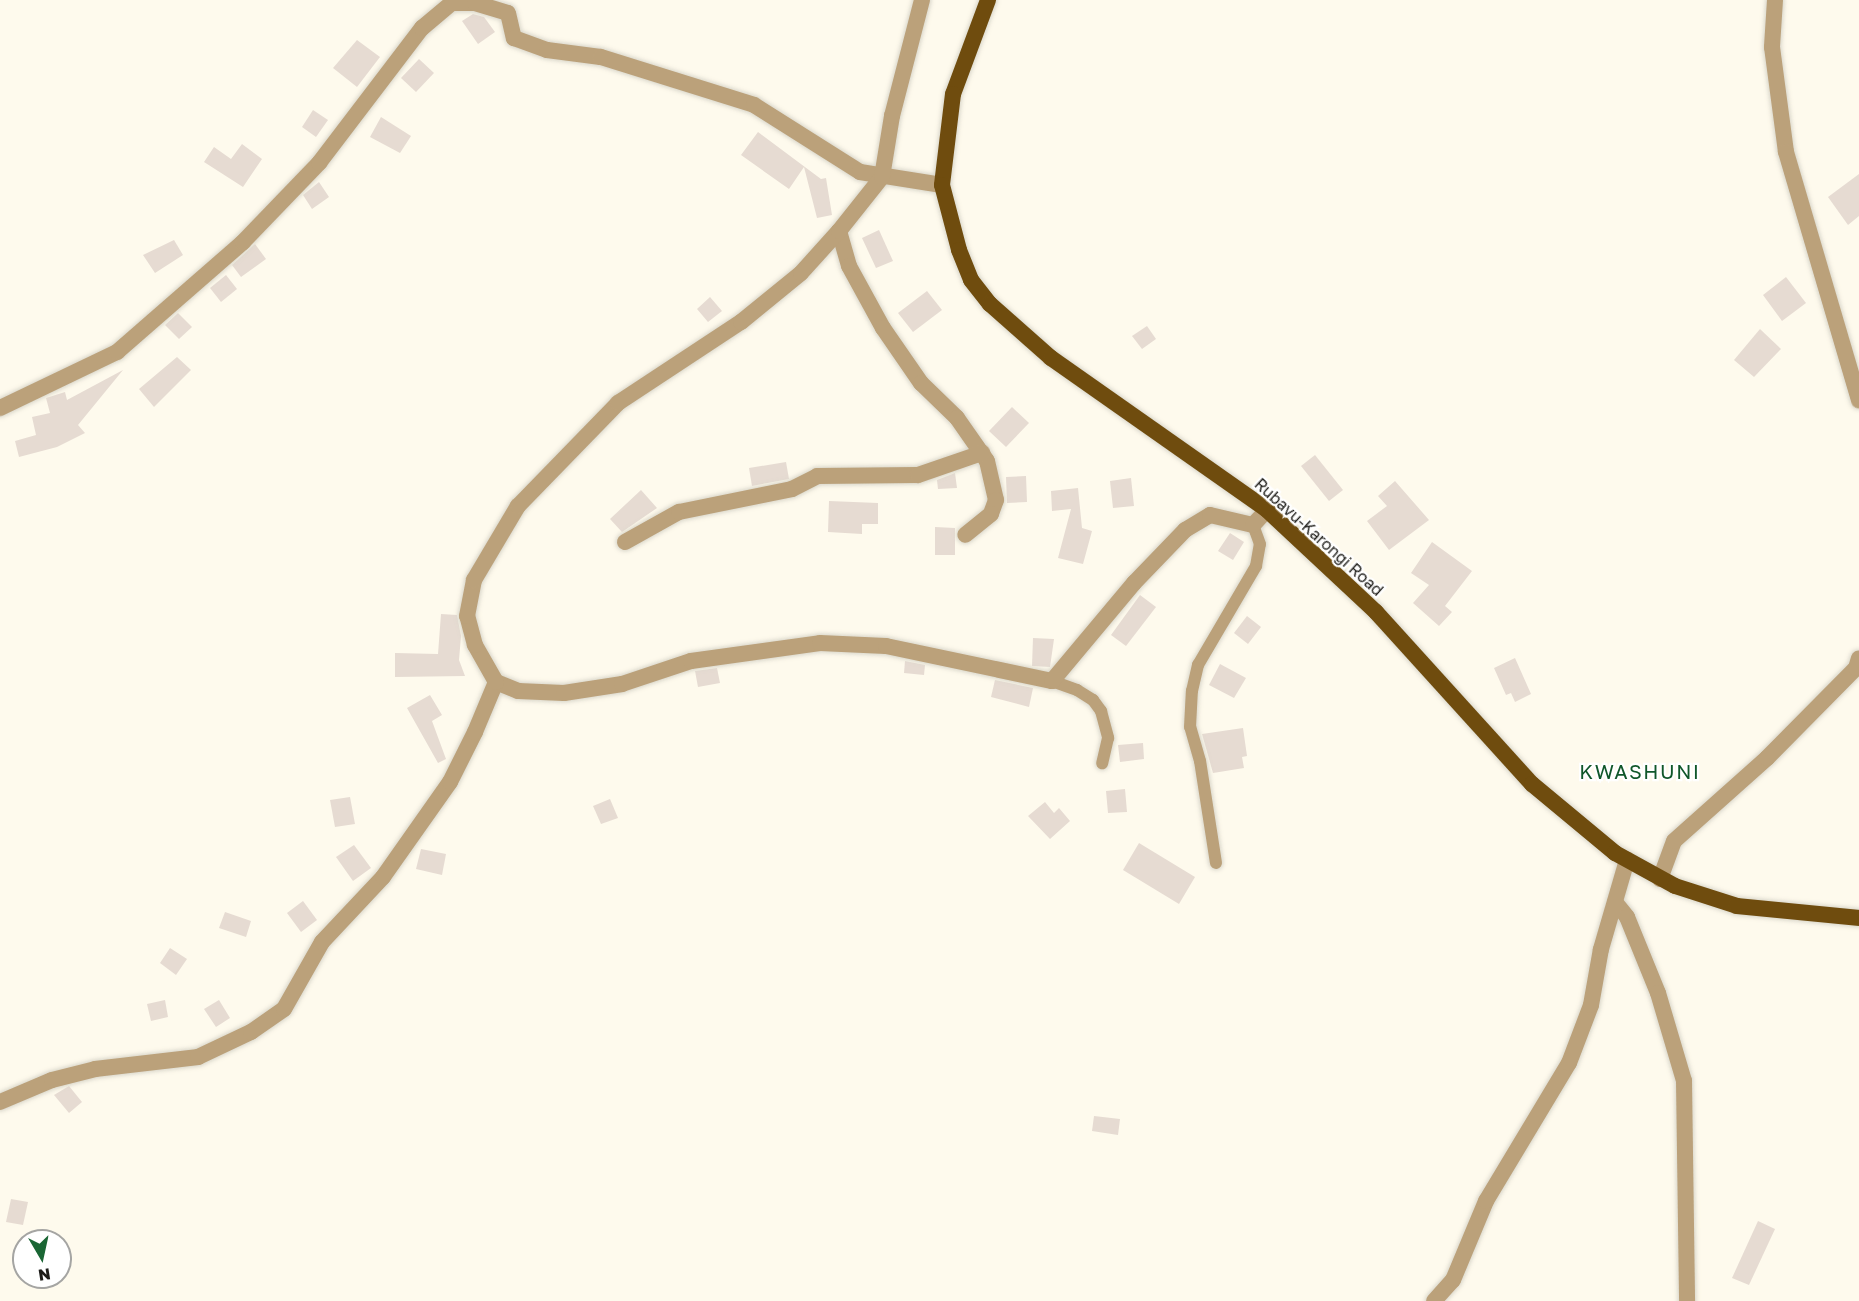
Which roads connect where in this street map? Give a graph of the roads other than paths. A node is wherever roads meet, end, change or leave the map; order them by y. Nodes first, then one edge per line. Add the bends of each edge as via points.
1 (922, 0) edge
2 (988, 0) edge
3 (1775, 0) edge
4 (882, 177) junction
5 (942, 185) junction
6 (839, 231) junction
7 (1859, 400) edge
8 (0, 408) edge
9 (982, 453) junction
10 (1267, 510) junction
11 (1253, 525) junction
12 (965, 535) dead end
13 (625, 542) dead end
14 (1859, 658) edge
15 (1052, 681) junction
16 (496, 682) junction
17 (1102, 763) dead end
18 (1627, 860) junction
19 (1216, 863) dead end
20 (1660, 879) junction
21 (1615, 902) junction
22 (1859, 918) edge
23 (0, 1102) edge
24 (1434, 1301) edge
25 (1687, 1301) edge

1 - 4 street via 891,116
2 - 5 highway, Rubavu-Karongi Road via 952,94
3 - 7 street via 1772,48 1786,152
4 - 5 street
4 - 6 street
4 - 8 street via 848,167 754,105 601,57 548,50 514,38 508,13 475,3 452,3 422,28 319,163 243,242 117,352
5 - 10 highway, Rubavu-Karongi Road via 971,280 990,304 1051,357
6 - 9 street via 849,266 883,328 921,383 957,418
6 - 16 street via 801,273 741,322 618,402 518,506 474,580 466,616 475,645
9 - 12 street via 996,501 991,514
9 - 13 street via 918,475 817,476 792,489 679,512
10 - 11 street
10 - 18 highway, Rubavu-Karongi Road via 1376,612 1532,784 1560,811
11 - 15 street via 1218,516 1196,522 1134,583
11 - 19 lane via 1260,544 1256,566 1198,665 1192,691 1190,727 1200,761
14 - 20 street via 1856,668 1767,758 1674,841
15 - 16 street via 886,646 820,644 691,661 622,684 564,693 518,691
15 - 17 lane via 1085,695 1101,711 1108,738
16 - 23 street via 450,782 383,877 322,942 284,1010 251,1032 198,1057 95,1069 52,1080
18 - 20 highway, Rubavu-Karongi Road
18 - 21 street
20 - 22 highway, Rubavu-Karongi Road via 1737,906
21 - 24 street via 1591,1005 1569,1063 1486,1200 1454,1280
21 - 25 street via 1628,917 1658,993 1684,1081

